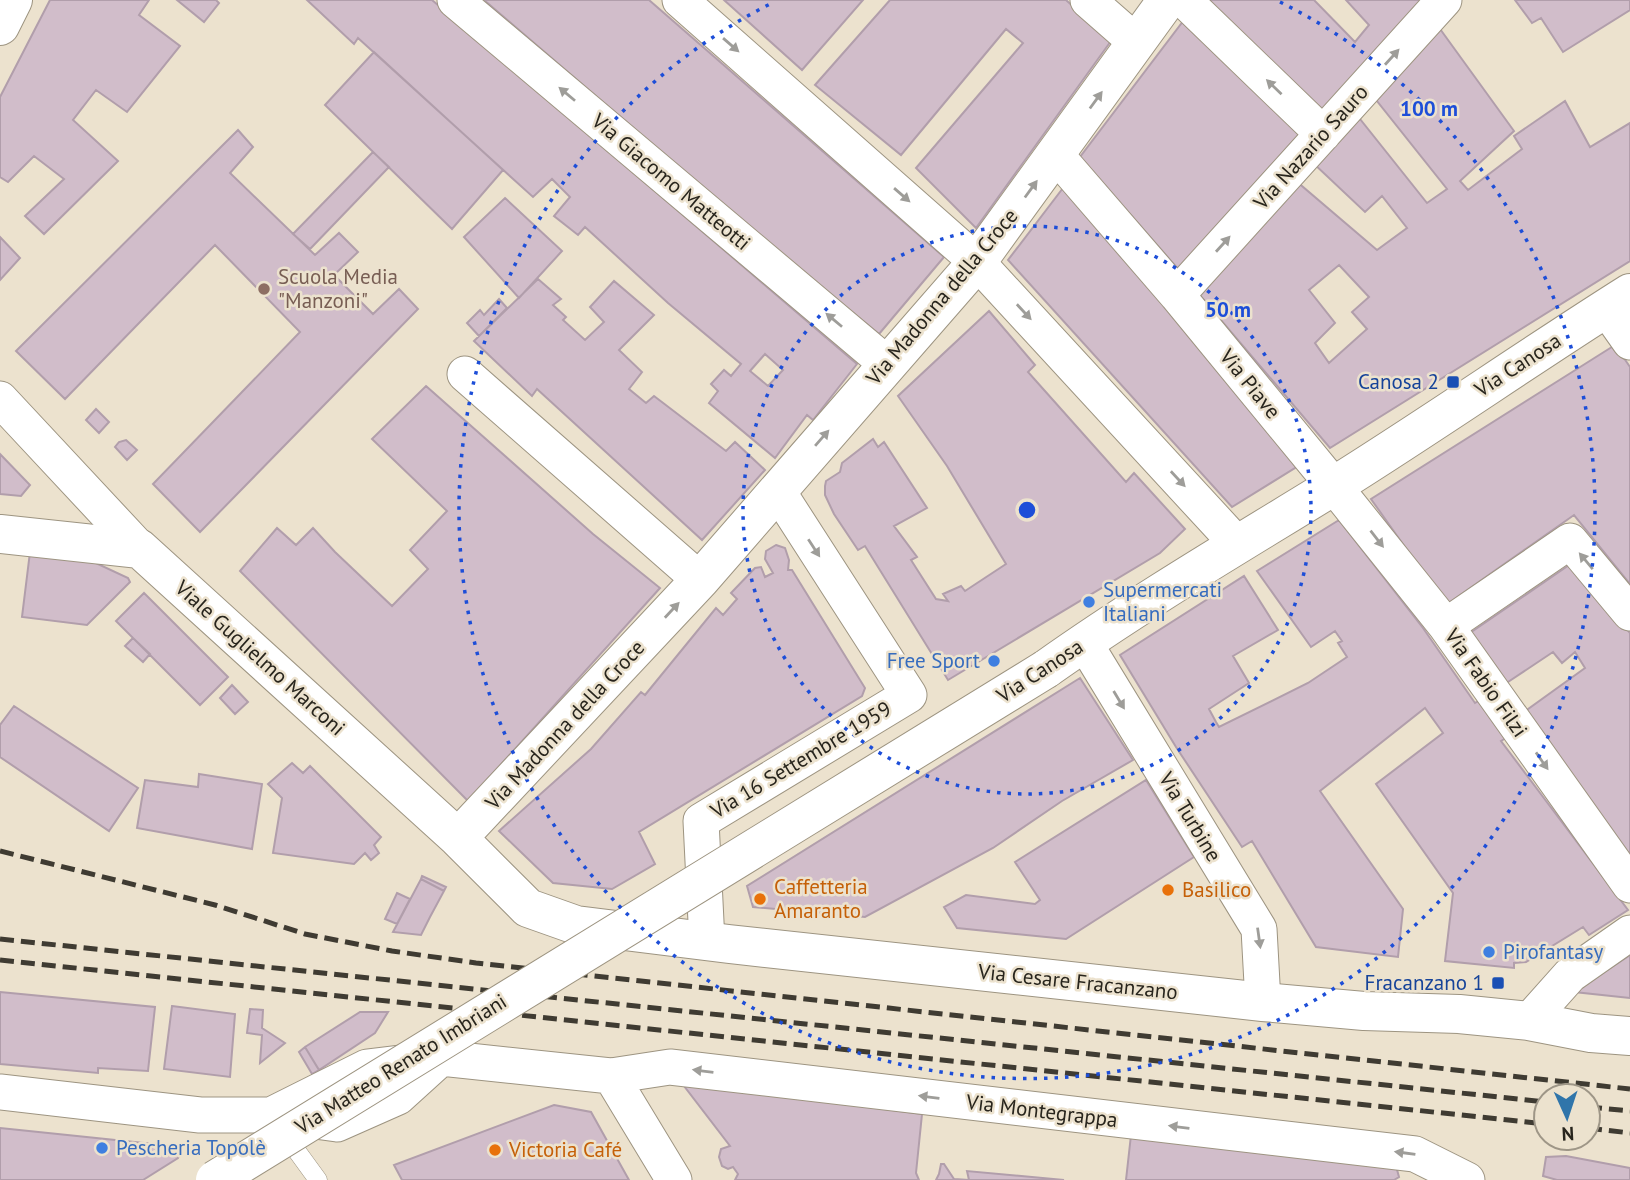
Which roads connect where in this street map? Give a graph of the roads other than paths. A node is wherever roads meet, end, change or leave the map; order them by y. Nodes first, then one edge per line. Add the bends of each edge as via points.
1 (13, 0) edge
2 (455, 0) edge
3 (680, 0) edge
4 (1088, 0) edge
5 (1167, 0) edge
6 (1184, 0) edge
7 (1444, 0) edge
8 (0, 26) edge
9 (1137, 43) junction
10 (1323, 134) junction
11 (1056, 155) junction
12 (977, 262) junction
13 (1177, 295) junction
14 (1618, 301) edge
15 (1630, 342) edge
16 (887, 364) junction
17 (465, 374) dead end
18 (0, 399) edge
19 (1334, 486) junction
20 (777, 490) junction
21 (0, 534) edge
22 (1237, 544) junction
23 (140, 549) junction
24 (700, 580) junction
25 (1630, 613) edge
26 (1446, 626) junction
27 (1084, 642) junction
28 (458, 838) junction
29 (1630, 885) edge
30 (528, 908) joint
31 (1630, 933) edge
32 (707, 942) junction
33 (515, 993) joint
34 (1263, 1002) junction
35 (1529, 1021) junction
36 (1630, 1036) edge
37 (611, 1076) junction
38 (0, 1092) edge
39 (271, 1115) junction
40 (215, 1180) edge
41 (318, 1180) edge
42 (674, 1180) edge
43 (1467, 1180) edge

1 - 8 street
16 -> 2 street, Via Giacomo Matteotti
3 -> 12 street
4 - 9 street
5 - 9 street, Via Madonna della Croce
10 -> 6 street
10 -> 7 street, Via Nazario Sauro
11 -> 9 street, Via Madonna della Croce
13 -> 10 street, Via Nazario Sauro
12 -> 11 street, Via Madonna della Croce
11 - 13 street, Via Piave
12 - 16 street, Via Madonna della Croce
12 -> 22 street
13 - 19 street, Via Piave
14 - 15 street
14 - 19 street, Via Canosa
20 -> 16 street, Via Madonna della Croce
17 - 24 street
18 - 23 street, Viale Guglielmo Marconi
19 - 22 street, Via Canosa
19 -> 26 street, Via Fabio Filzi
20 - 24 street, Via Madonna della Croce
20 -> 32 street, Via 16 Settembre 1959 via 909,695 701,821
21 - 23 street
22 - 27 street, Via Canosa
23 - 28 street, Viale Guglielmo Marconi
28 -> 24 street, Via Madonna della Croce
25 -> 26 street via 1570,541
26 -> 29 street, Via Fabio Filzi
27 - 33 street, Via Canosa, bridge
27 -> 34 street, Via Turbine via 1259,929
28 - 30 street, Viale Guglielmo Marconi
30 - 32 street, Via Cesare Fracanzano via 576,925
31 - 35 street via 1570,975
32 - 34 street, Via Cesare Fracanzano
33 - 40 street, Via Matteo Renato Imbriani, bridge
34 - 35 street, Via Cesare Fracanzano
35 - 36 street, Via Cesare Fracanzano
37 - 39 street, Via Montegrappa via 441,1058 398,1097 337,1124
37 - 42 street
43 -> 37 street, Via Montegrappa via 1415,1154 670,1067
38 - 39 street via 200,1115
39 - 41 lane, Via Matteo Renato Imbriani

